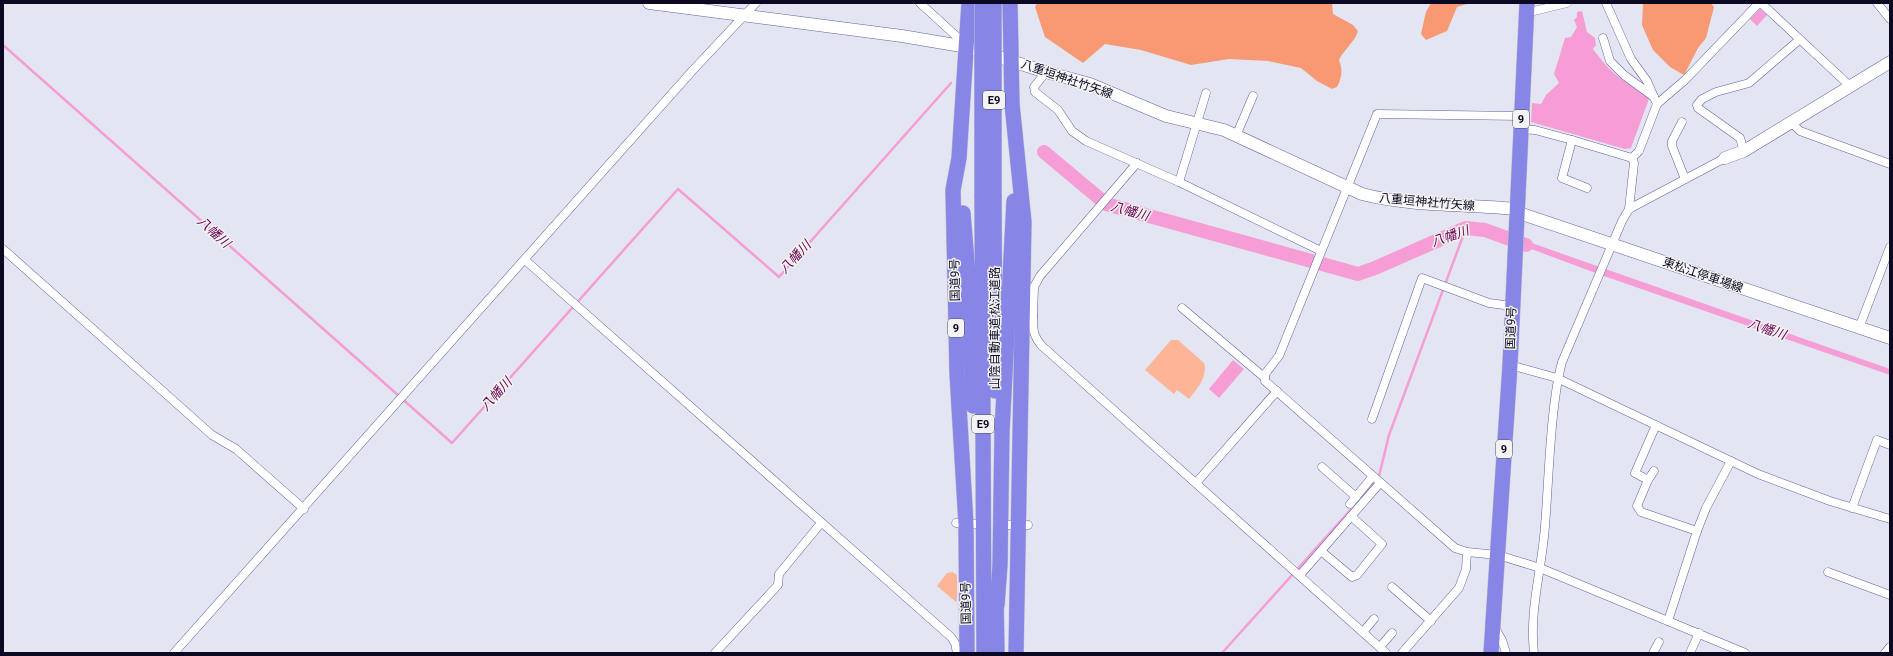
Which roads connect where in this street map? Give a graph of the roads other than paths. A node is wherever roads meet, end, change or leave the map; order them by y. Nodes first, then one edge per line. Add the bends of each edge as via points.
1 (649, 3) edge
2 (756, 3) edge
3 (920, 3) edge
4 (969, 3) edge
5 (982, 3) edge
6 (994, 3) edge
7 (1010, 3) edge
8 (1567, 3) edge
9 (1606, 3) edge
10 (1760, 3) edge
11 (1877, 3) edge
12 (1527, 7) edge
13 (746, 15) junction
14 (1890, 19) edge
15 (1603, 38) dead end
16 (1799, 40) junction
17 (967, 47) junction
18 (1012, 60) junction
19 (1890, 62) edge
20 (1046, 72) junction
21 (1851, 87) junction
22 (1206, 94) dead end
23 (1253, 96) dead end
24 (1655, 101) junction
25 (1682, 122) dead end
26 (1199, 123) junction
27 (1521, 123) junction
28 (1792, 123) junction
29 (1016, 134) junction
30 (1236, 136) junction
31 (1572, 140) junction
32 (1744, 151) junction
33 (959, 158) junction
34 (1632, 158) junction
35 (1725, 158) joint
36 (1137, 163) junction
37 (1890, 164) edge
38 (1685, 179) junction
39 (1179, 182) junction
40 (1346, 188) junction
41 (1587, 188) dead end
42 (988, 196) junction
43 (1516, 209) junction
44 (1629, 209) junction
45 (1612, 244) junction
46 (1890, 247) edge
47 (3, 249) edge
48 (1321, 251) junction
49 (525, 260) junction
50 (1512, 306) junction
51 (1182, 308) dead end
52 (1028, 316) junction
53 (1859, 328) junction
54 (1890, 338) edge
55 (1510, 365) junction
56 (1264, 378) junction
57 (1557, 378) junction
58 (1277, 391) junction
59 (1372, 419) dead end
60 (1656, 425) junction
61 (1890, 445) edge
62 (1731, 461) junction
63 (1322, 467) dead end
64 (1654, 472) dead end
65 (1377, 479) junction
66 (1648, 480) junction
67 (1196, 484) junction
68 (1356, 497) junction
69 (1350, 504) dead end
70 (1852, 508) junction
71 (304, 509) junction
72 (1351, 516) junction
73 (1890, 519) edge
74 (821, 523) junction
75 (1697, 531) junction
76 (984, 545) junction
77 (1321, 551) junction
78 (1467, 552) junction
79 (1498, 555) junction
80 (1540, 568) junction
81 (1828, 572) dead end
82 (1297, 573) junction
83 (1392, 587) dead end
84 (1890, 595) edge
85 (996, 605) junction
86 (1374, 618) dead end
87 (1431, 621) junction
88 (1668, 622) junction
89 (1493, 623) junction
90 (1363, 632) junction
91 (1392, 633) dead end
92 (1699, 633) junction
93 (1659, 642) dead end
94 (1380, 647) junction
95 (1890, 647) edge
96 (174, 653) edge
97 (715, 653) edge
98 (956, 653) edge
99 (967, 653) edge
100 (984, 653) edge
101 (997, 653) edge
102 (1016, 653) edge
103 (1386, 653) edge
104 (1402, 653) edge
105 (1491, 653) edge
106 (1506, 653) edge
107 (1534, 653) edge
108 (1653, 653) edge
109 (1690, 653) edge
110 (1745, 653) edge
111 (1885, 653) edge

1 - 13 main road, 八重垣神社竹矢線
2 - 13 street
3 - 17 street
4 - 17 highway, 国道9号 / 9
5 - 42 highway, 山陰自動車道;松江道路 / E9, bridge
6 - 42 highway, 山陰自動車道;松江道路 / E9, bridge
7 - 18 highway
8 - 12 street via 1534,11
9 - 24 street via 1631,59 1647,81
10 - 16 street
10 - 24 street via 1690,75
11 - 14 street
12 - 27 highway, 国道9号 / 9
13 - 17 main road, 八重垣神社竹矢線
13 - 49 street via 693,70
15 - 24 street via 1610,61
16 - 21 street
16 - 32 street via 1749,83 1716,92 1702,99 1697,105 1740,138
17 - 18 main road, 八重垣神社竹矢線
17 - 33 highway, 国道9号 / 9
18 - 20 main road, 八重垣神社竹矢線
18 - 29 highway via 1012,104
19 - 21 main road
20 - 26 main road, 八重垣神社竹矢線 via 1090,84 1166,116
20 - 36 street via 1034,87 1034,92 1058,110 1072,131 1086,141
21 - 28 main road
22 - 26 street
23 - 30 street
24 - 34 street via 1639,151
25 - 38 street via 1672,146
26 - 30 main road, 八重垣神社竹矢線
26 - 39 street
27 - 31 street via 1535,130
27 - 40 street via 1377,114
27 - 43 highway, 国道9号 / 9
28 - 32 main road
28 - 37 street via 1800,131
29 - 52 highway via 1024,222
29 - 85 highway via 1002,431 1000,565
30 - 40 main road, 八重垣神社竹矢線
31 - 34 street
31 - 41 street via 1562,178
32 - 35 main road
33 - 76 highway via 969,286 975,446
33 - 99 highway, 国道9号 / 9 via 953,190 957,373 966,524
34 - 44 street via 1634,169
35 - 38 street
36 - 39 street
36 - 52 street via 1040,276 1034,287
38 - 44 street
39 - 48 street
40 - 43 main road, 八重垣神社竹矢線 via 1385,200
40 - 48 street
42 - 76 highway, 山陰自動車道;松江道路 / E9
42 - 85 highway, 山陰自動車道;松江道路 / E9
43 - 45 main road, 東松江停車場線 via 1522,214
43 - 50 highway, 国道9号 / 9
44 - 45 street
45 - 53 main road, 東松江停車場線
45 - 57 street
46 - 53 street
47 - 71 street via 212,435 236,449
48 - 56 street via 1279,356
49 - 71 street
49 - 74 street
50 - 55 highway, 国道9号 / 9
50 - 59 street via 1488,303 1422,278
51 - 56 street
52 - 67 street via 1036,340 1042,346
52 - 102 highway via 1018,525
53 - 54 main road, 東松江停車場線
55 - 57 street
55 - 79 highway, 国道9号 / 9
56 - 58 street
57 - 60 street
57 - 80 street
58 - 65 street
58 - 67 street
60 - 62 street
60 - 66 street via 1636,473
61 - 70 street via 1877,440
62 - 70 street via 1758,474
62 - 75 street
63 - 68 street
64 - 66 street
65 - 68 street
65 - 72 street
65 - 78 street via 1446,541 1455,548
66 - 75 street via 1637,506 1641,512
67 - 82 street
68 - 69 street
70 - 73 street
71 - 96 street
72 - 77 street
72 - 77 street via 1382,544 1355,576 1350,576
74 - 97 street via 779,574 778,585
74 - 98 street via 951,637 955,643
75 - 88 street
76 - 100 highway, 山陰自動車道;松江道路 / E9
77 - 82 street
78 - 79 street
78 - 87 street via 1466,568 1459,588
79 - 80 street
79 - 89 highway, 国道9号 / 9
80 - 88 street
80 - 107 street via 1534,598
81 - 84 street
82 - 90 street
83 - 87 street
85 - 101 highway, 山陰自動車道;松江道路 / E9
86 - 90 street
87 - 104 street
88 - 92 street
89 - 105 highway, 国道9号 / 9
89 - 106 street
90 - 94 street
91 - 94 street
92 - 109 street
92 - 110 street
93 - 108 street
94 - 103 street
95 - 111 street

